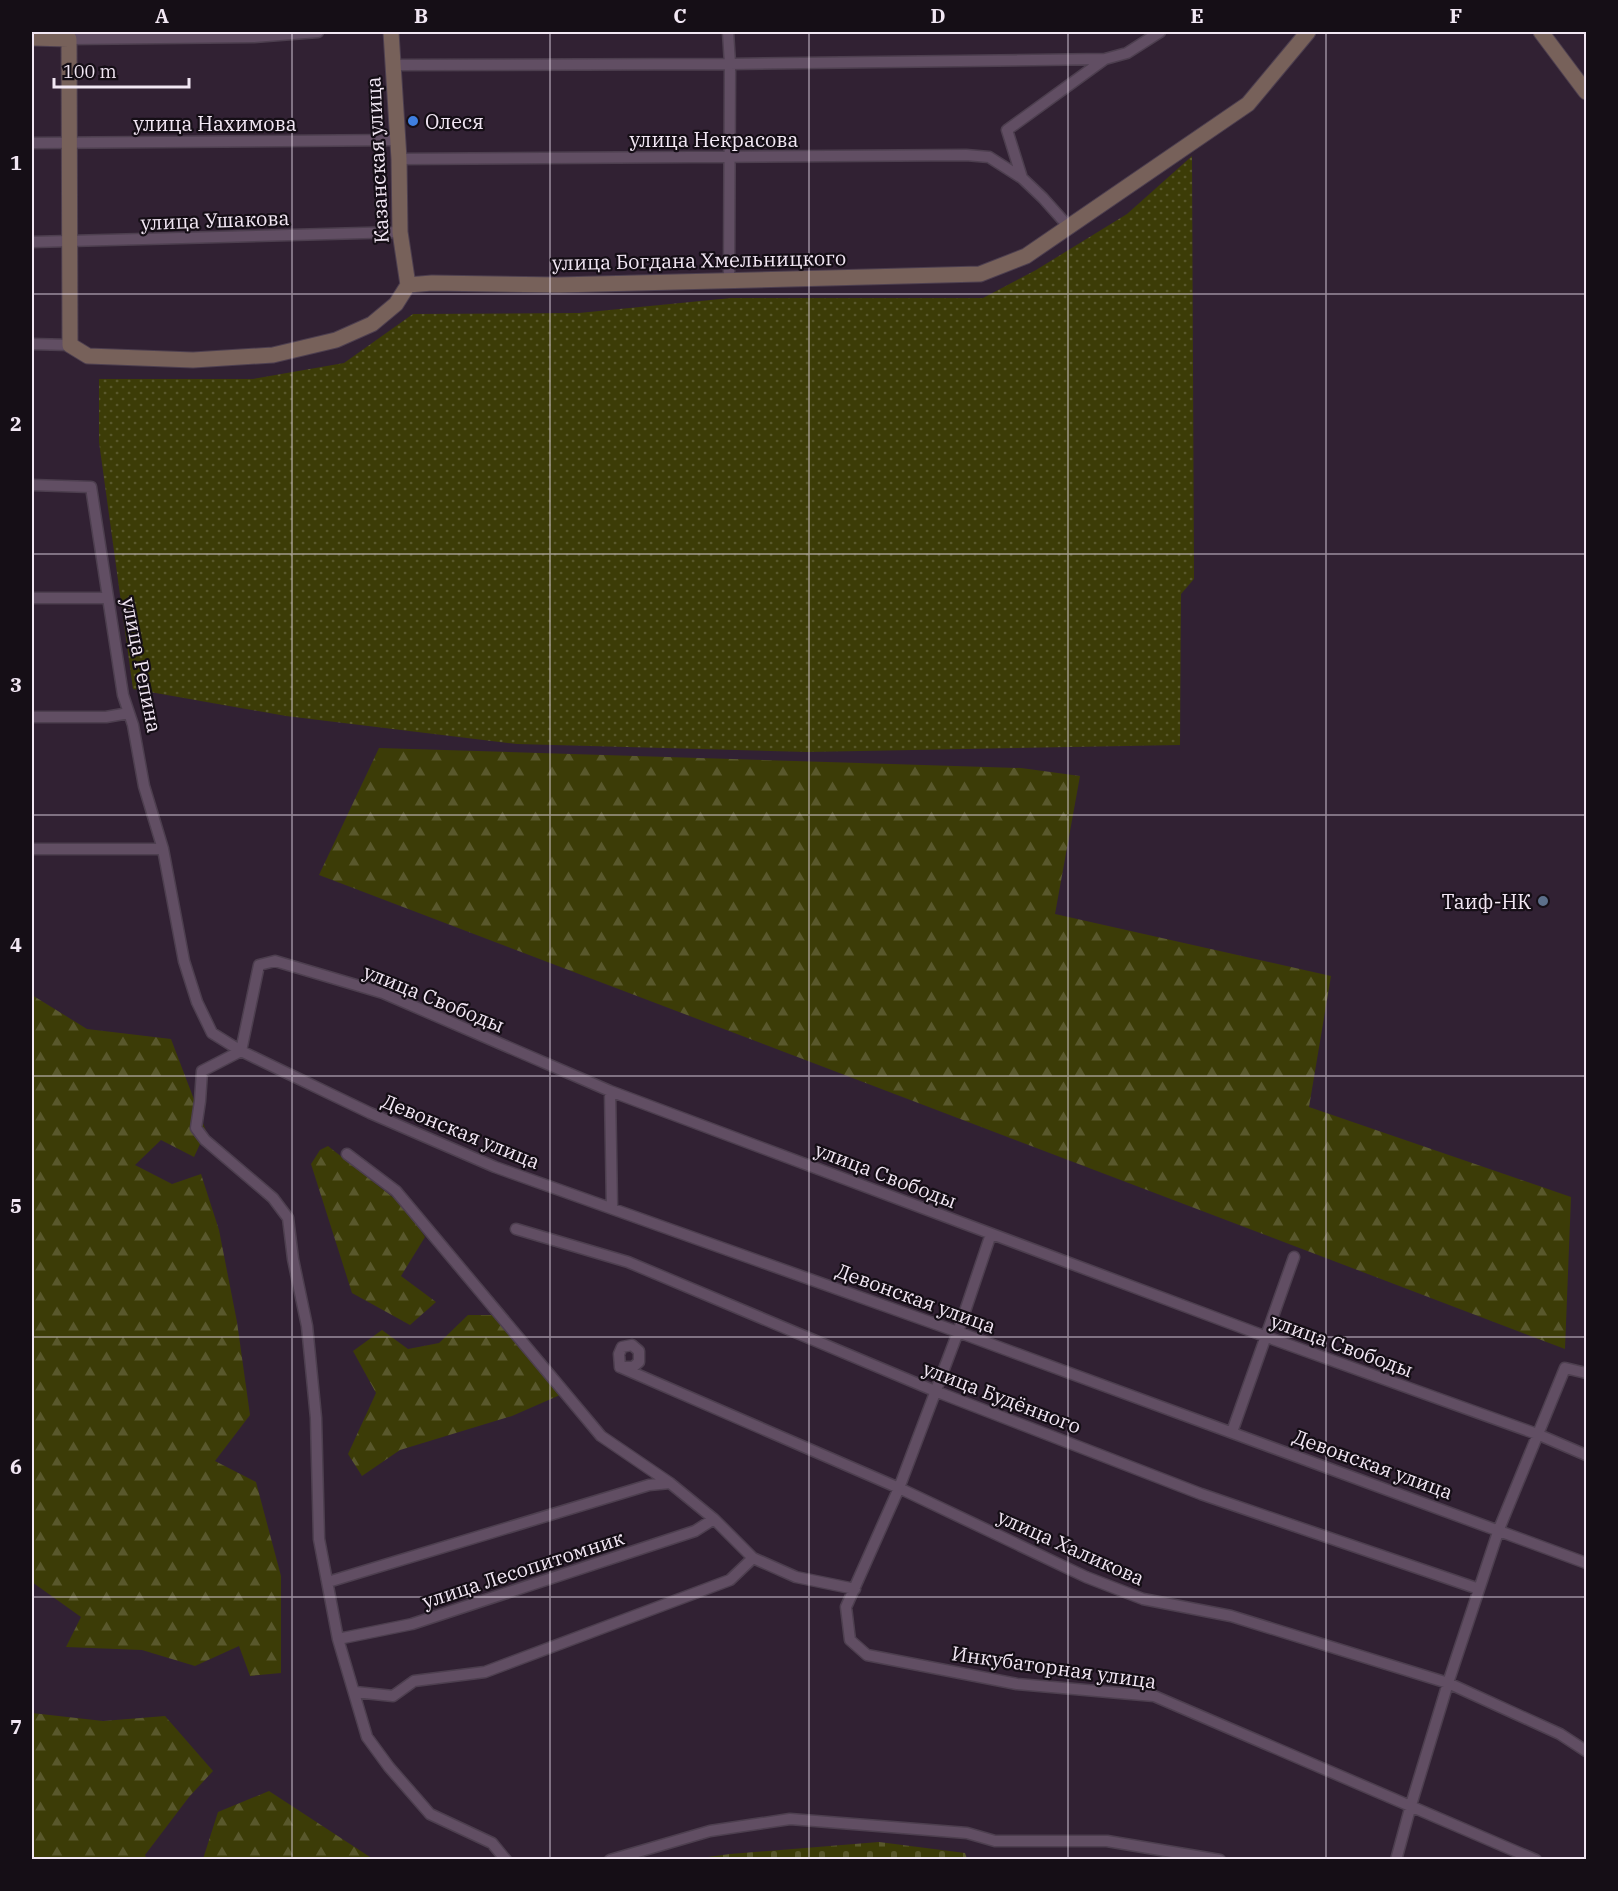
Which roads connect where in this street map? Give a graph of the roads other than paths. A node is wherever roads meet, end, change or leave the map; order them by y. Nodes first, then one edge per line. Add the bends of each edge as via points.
1 (318, 32) edge
2 (391, 32) edge
3 (728, 32) edge
4 (1160, 32) edge
5 (1308, 32) edge
6 (1541, 32) edge
7 (69, 35) edge
8 (32, 38) edge
9 (1105, 59) junction
10 (730, 64) junction
11 (393, 65) junction
12 (1587, 92) edge
13 (398, 140) junction
14 (69, 142) junction
15 (32, 143) edge
16 (730, 158) junction
17 (399, 159) junction
18 (1022, 178) junction
19 (1068, 226) junction
20 (400, 232) junction
21 (32, 242) edge
22 (68, 243) junction
23 (729, 279) junction
24 (408, 285) junction
25 (32, 344) edge
26 (70, 345) junction
27 (32, 485) edge
28 (32, 598) edge
29 (107, 598) junction
30 (129, 713) junction
31 (32, 717) edge
32 (32, 849) edge
33 (163, 849) junction
34 (241, 1052) junction
35 (610, 1091) junction
36 (347, 1154) dead end
37 (612, 1208) junction
38 (516, 1229) dead end
39 (991, 1234) junction
40 (1294, 1257) dead end
41 (958, 1332) junction
42 (1267, 1337) junction
43 (620, 1367) dead end
44 (1587, 1373) edge
45 (935, 1391) junction
46 (1232, 1432) junction
47 (1537, 1434) junction
48 (1587, 1455) edge
49 (670, 1484) junction
50 (899, 1488) junction
51 (714, 1519) junction
52 (1498, 1530) junction
53 (753, 1558) junction
54 (1587, 1563) edge
55 (328, 1582) junction
56 (855, 1589) junction
57 (1479, 1589) junction
58 (338, 1639) junction
59 (1448, 1683) junction
60 (355, 1692) junction
61 (1587, 1751) edge
62 (1411, 1805) junction
63 (506, 1860) edge
64 (610, 1860) edge
65 (1220, 1860) edge
66 (1396, 1860) edge
67 (1536, 1860) edge

1 - 7 street via 254,37
2 - 11 street, Казанская улица
3 - 10 street
4 - 9 street, улица Некрасова via 1127,53
5 - 19 street, улица Богдана Хмельницкого via 1248,104
6 - 12 street
7 - 8 street
7 - 14 street
9 - 10 street
9 - 18 street, улица Некрасова via 1007,130
10 - 11 street
10 - 16 street
11 - 13 street, Казанская улица
13 - 14 street, улица Нахимова
13 - 17 street, Казанская улица
14 - 15 street, улица Нахимова
14 - 22 street
16 - 17 street, улица Некрасова
16 - 18 street, улица Некрасова via 966,155 989,157
16 - 23 street
17 - 20 street, Казанская улица
18 - 19 street, улица Некрасова
19 - 23 street, улица Богдана Хмельницкого via 1026,256 980,274
20 - 22 street, улица Ушакова
20 - 24 street, Казанская улица
21 - 22 street, улица Ушакова
22 - 26 street
23 - 24 street, улица Богдана Хмельницкого
24 - 26 street via 396,304 372,324 336,340 273,356 193,360 88,356
25 - 26 street
27 - 29 street, улица Репина via 91,487
28 - 29 street
29 - 30 street, улица Репина
30 - 31 street via 106,717
30 - 33 street, улица Репина via 144,786
32 - 33 street
33 - 34 street, улица Репина via 184,961 197,1002 212,1033
34 - 35 street, улица Свободы via 259,964 275,961 383,993
34 - 37 street, Девонская улица via 495,1167
34 - 55 street via 202,1071 196,1128 273,1198 288,1218 307,1326 316,1418 319,1539
35 - 37 street
35 - 39 street, улица Свободы
36 - 49 street via 396,1191 602,1436
37 - 41 street, Девонская улица
38 - 45 street, улица Будённого via 628,1262
39 - 41 street, Инкубаторная улица
39 - 42 street, улица Свободы
40 - 42 street
41 - 45 street, Инкубаторная улица
41 - 46 street, Девонская улица
42 - 46 street
42 - 47 street, улица Свободы
43 - 50 street, улица Халикова
44 - 47 street via 1565,1368
45 - 50 street, Инкубаторная улица
45 - 57 street, улица Будённого via 1201,1494
46 - 52 street, Девонская улица
47 - 48 street, улица Свободы
47 - 52 street
49 - 51 street
49 - 55 street via 649,1485
50 - 56 street, Инкубаторная улица
50 - 59 street, улица Халикова via 1086,1577 1143,1599 1231,1616
51 - 53 street
51 - 58 street, улица Лесопитомник via 695,1531 412,1624
52 - 54 street, Девонская улица
52 - 57 street
53 - 56 street via 796,1577
53 - 60 street via 730,1580 485,1672 414,1682 393,1696
55 - 58 street
56 - 62 street, Инкубаторная улица via 846,1607 850,1640 867,1655 1017,1684 1154,1696
57 - 59 street
58 - 60 street
59 - 61 street, улица Халикова via 1560,1734
59 - 62 street
60 - 63 street via 367,1737 430,1814 492,1843
62 - 66 street
62 - 67 street, Инкубаторная улица
64 - 65 street via 710,1831 790,1819 966,1833 995,1841 1107,1841

